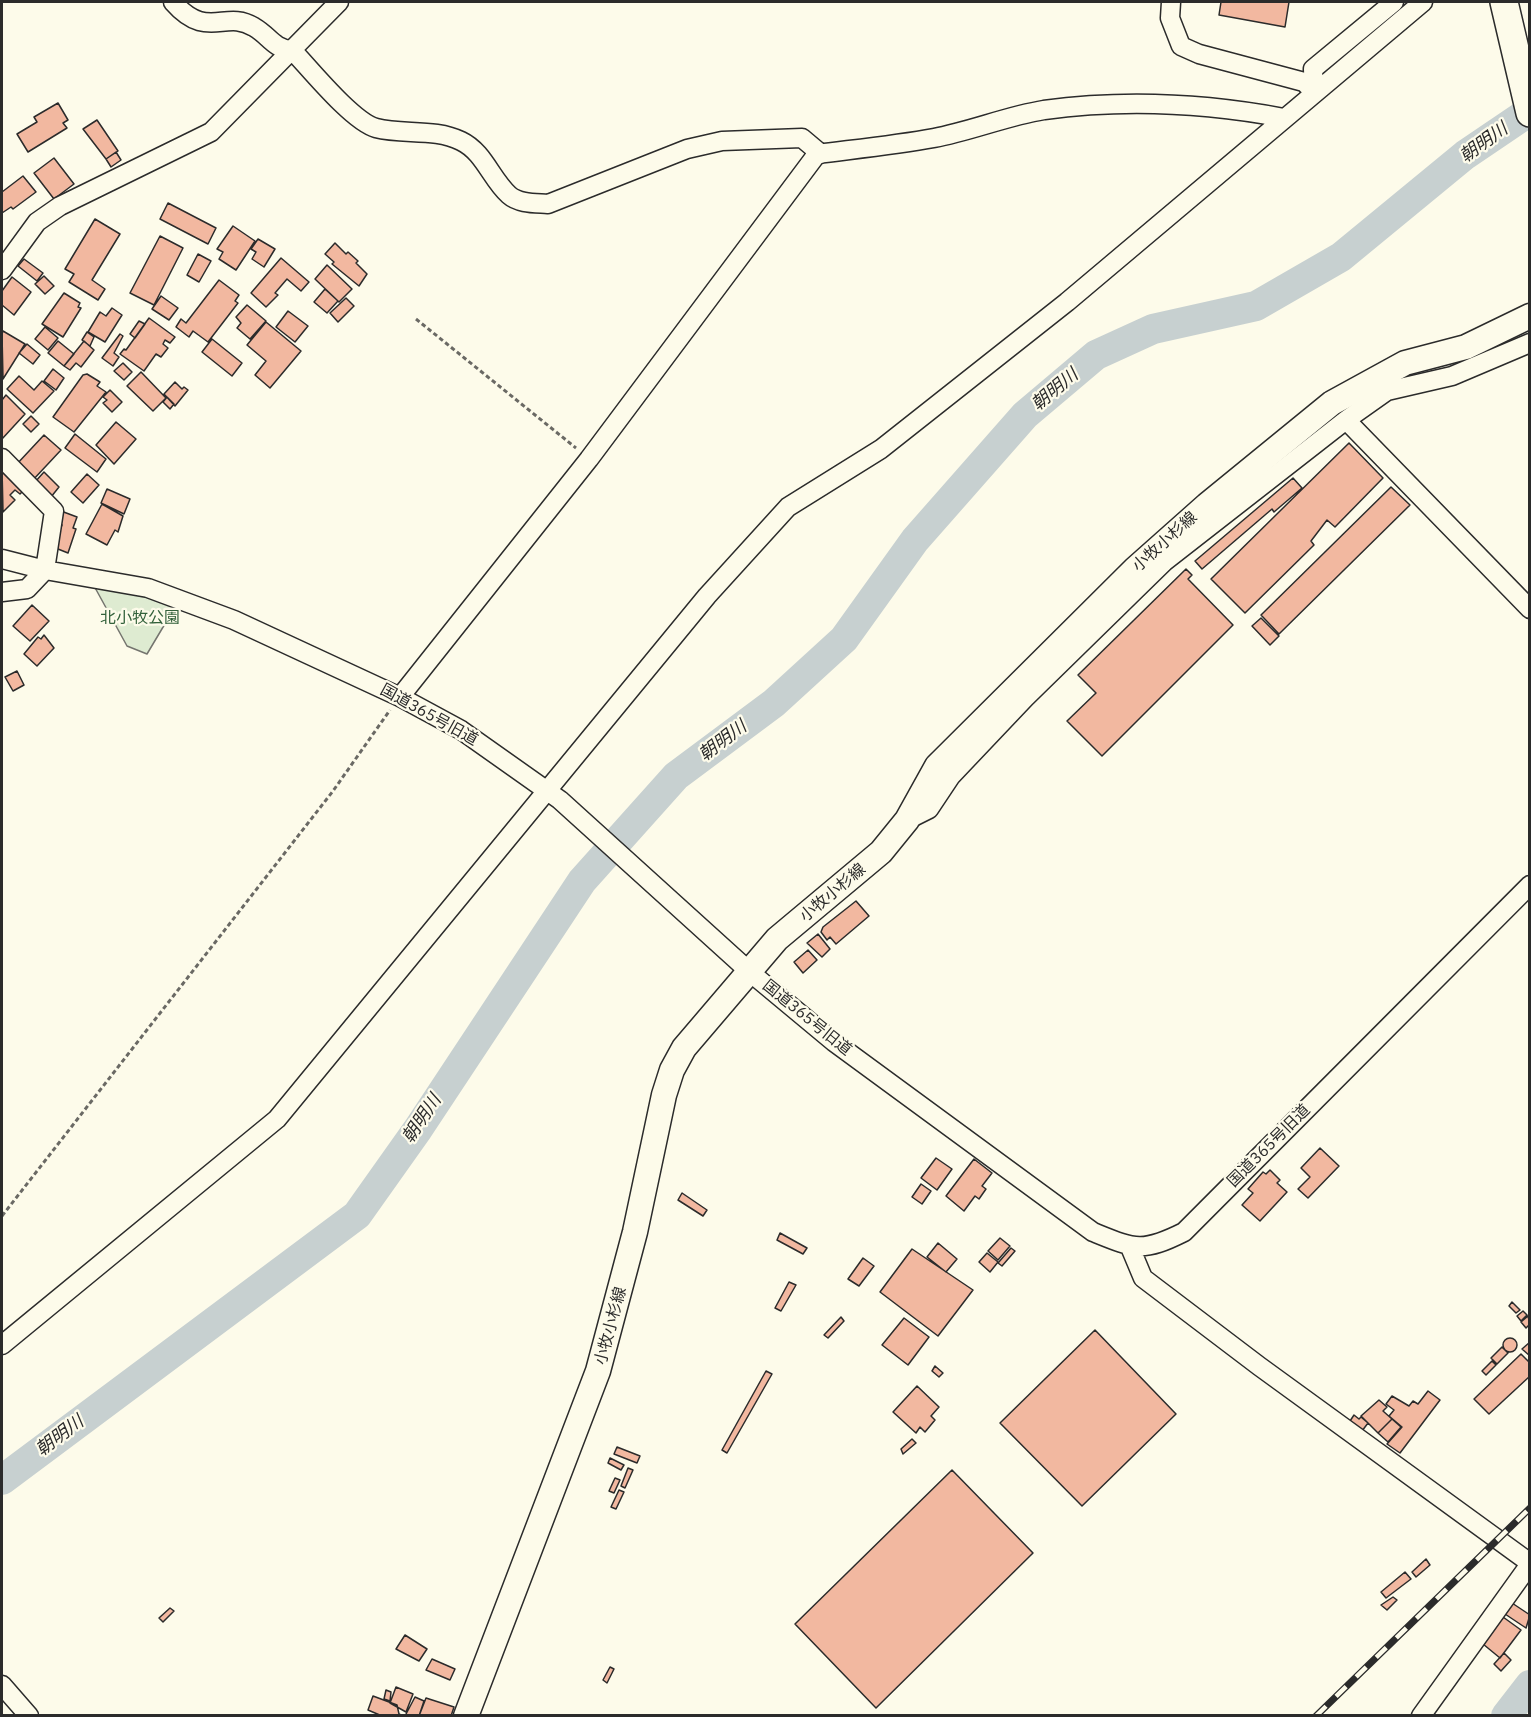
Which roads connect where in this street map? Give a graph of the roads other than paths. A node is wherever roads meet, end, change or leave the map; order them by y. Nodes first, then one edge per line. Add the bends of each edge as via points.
1 (173, 2) edge
2 (339, 2) edge
3 (1172, 2) edge
4 (1394, 2) edge
5 (1423, 2) edge
6 (1504, 2) edge
7 (293, 51) junction
8 (1314, 92) junction
9 (1530, 113) edge
10 (1284, 118) junction
11 (821, 154) junction
12 (2, 270) edge
13 (1530, 316) edge
14 (1530, 343) edge
15 (1346, 420) junction
16 (2, 459) edge
17 (2, 559) edge
18 (45, 570) junction
19 (2, 592) edge
20 (1530, 609) edge
21 (400, 697) junction
22 (555, 795) junction
23 (907, 820) junction
24 (1530, 885) edge
25 (746, 968) junction
26 (1130, 1247) junction
27 (2, 1346) edge
28 (1530, 1563) edge
29 (2, 1685) edge
30 (29, 1716) edge
31 (466, 1716) edge
32 (1421, 1716) edge

1 - 7 street via 191,18 208,24 235,21 254,26 278,48
2 - 7 street
3 - 8 street via 1170,18 1181,45 1199,54 1304,82
4 - 8 street via 1313,69
5 - 8 street
6 - 9 highway
7 - 11 street via 357,118 374,128 446,135 462,141 474,149 509,196 525,202 548,204 687,149 722,141 802,138
7 - 12 street via 212,132 60,206 37,222
8 - 10 street
10 - 11 street via 1223,106 1081,106 1042,111 936,138
10 - 22 street via 1067,302 881,449 788,507 707,596
11 - 21 street via 817,154 589,459
13 - 23 main road, 小牧小杉線 via 1466,347 1405,363 1323,411 1135,569 937,766
14 - 15 street via 1452,376 1388,392
15 - 20 street
15 - 23 street via 1164,562 966,760 929,809
16 - 18 street via 54,511
17 - 18 street, 国道365号旧道
18 - 19 street via 27,589
18 - 21 street, 国道365号旧道 via 148,588 234,620
21 - 22 street, 国道365号旧道 via 462,730
22 - 25 street, 国道365号旧道
22 - 27 street via 277,1119
23 - 25 main road, 小牧小杉線 via 880,852
24 - 26 street, 国道365号旧道 via 1184,1232 1157,1246
25 - 26 street, 国道365号旧道 via 834,1042 1093,1232
25 - 31 main road, 小牧小杉線 via 684,1048 672,1070 598,1371
26 - 28 street via 1143,1278
28 - 32 street
29 - 30 street

